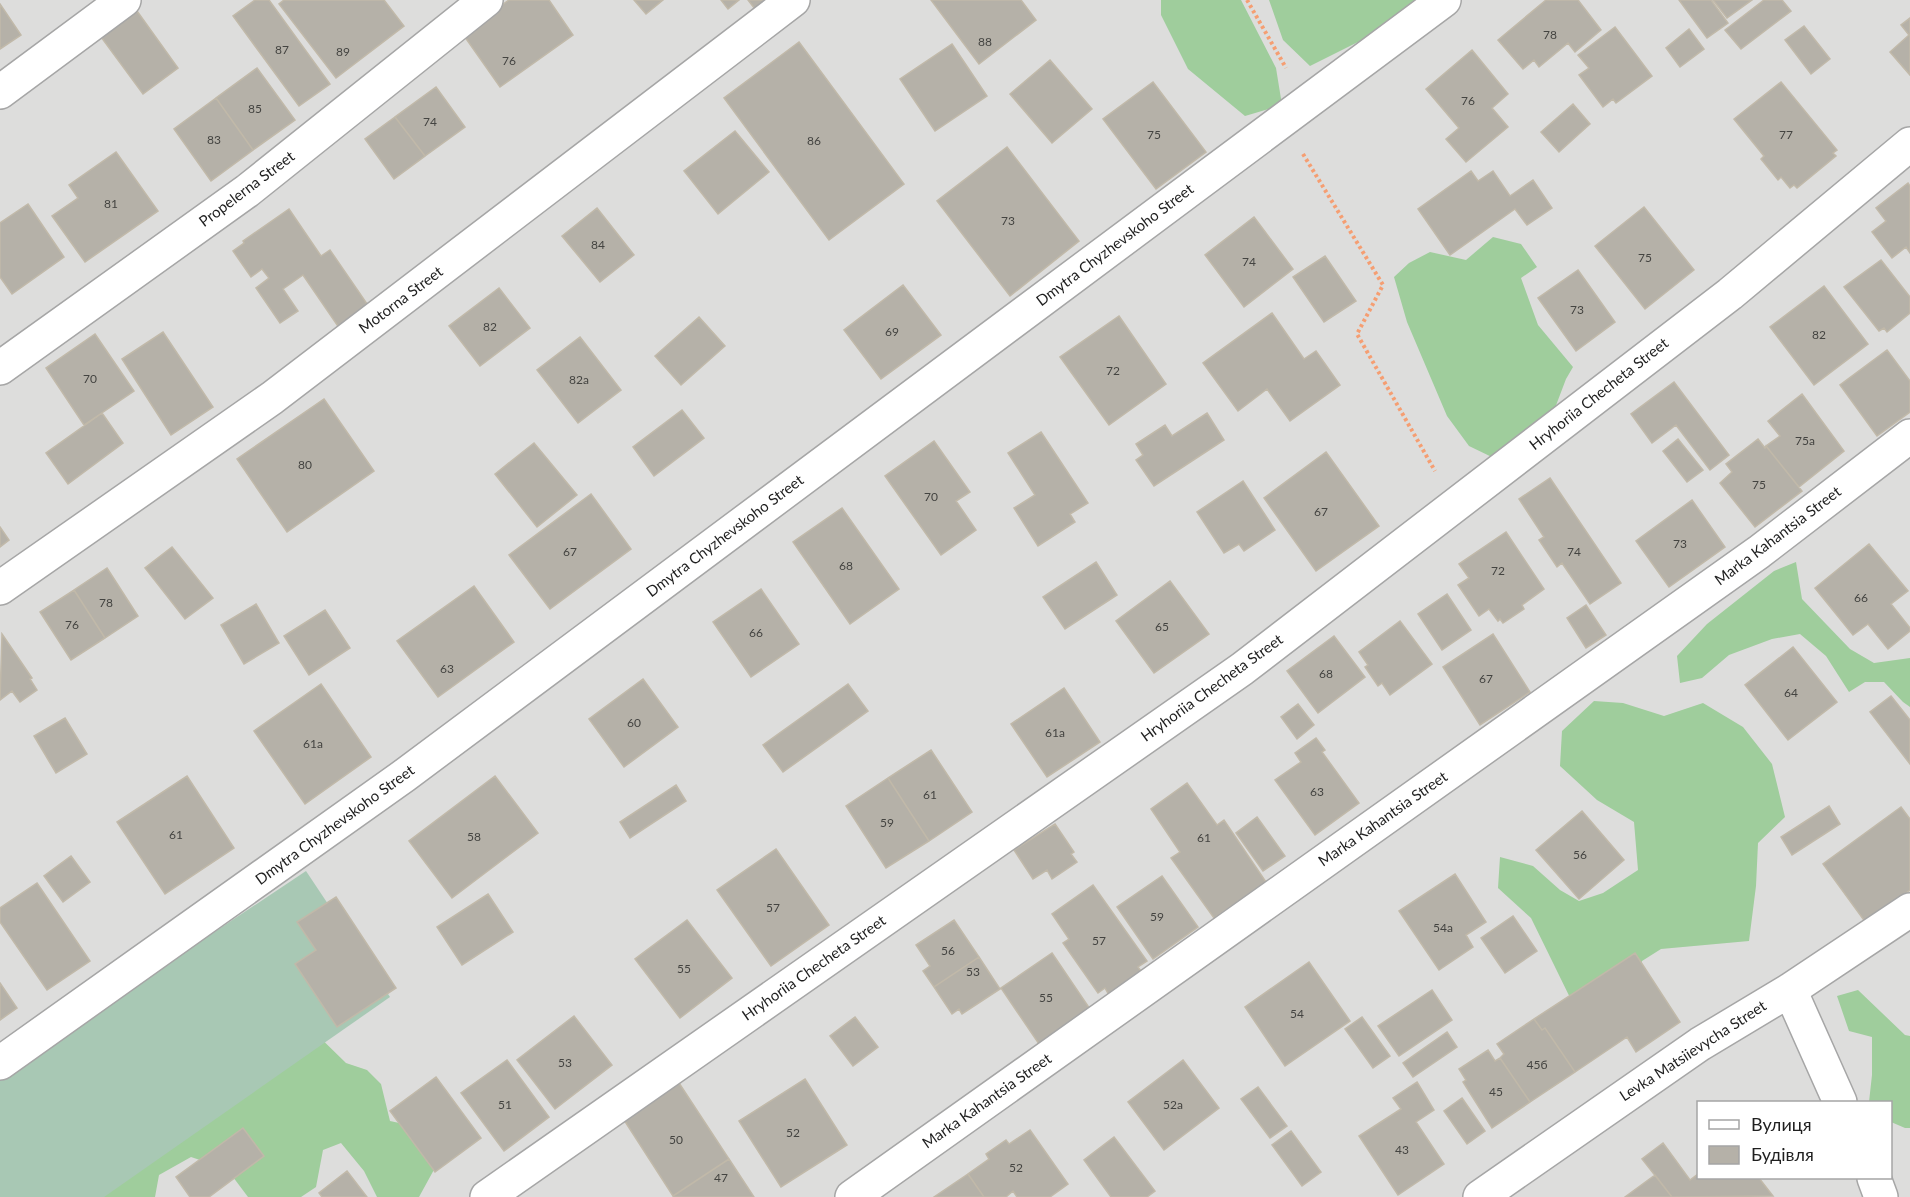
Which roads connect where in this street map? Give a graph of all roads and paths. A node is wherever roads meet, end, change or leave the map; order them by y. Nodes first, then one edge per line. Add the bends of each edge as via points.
1 (124, 0) edge
2 (486, 0) edge
3 (794, 0) edge
4 (1247, 0) edge
5 (1444, 0) edge
6 (0, 92) edge
7 (1294, 112) junction
8 (1910, 144) edge
9 (0, 368) edge
10 (1910, 436) edge
11 (1455, 505) junction
12 (0, 588) edge
13 (1910, 910) edge
14 (1790, 990) junction
15 (0, 1063) edge
16 (1840, 1101) edge
17 (1874, 1179) edge
18 (487, 1197) edge
19 (852, 1197) edge
20 (1480, 1197) edge
21 (1881, 1197) edge

1 - 6 street
2 - 9 street, Propelerna Street via 247,191
3 - 12 street, Motorna Street via 272,399
4 - 7 path
5 - 7 street, Dmytra Chyzhevskoho Street
7 - 11 path via 1383,285 1356,334
7 - 15 street, Dmytra Chyzhevskoho Street via 424,761
8 - 11 street, Hryhoriia Checheta Street via 1730,294
10 - 19 street, Marka Kahantsia Street via 1749,559
11 - 18 street, Hryhoriia Checheta Street via 1242,669
13 - 14 street, Levka Matsiievycha Street
14 - 16 street
14 - 20 street, Levka Matsiievycha Street via 1700,1044
17 - 21 street

